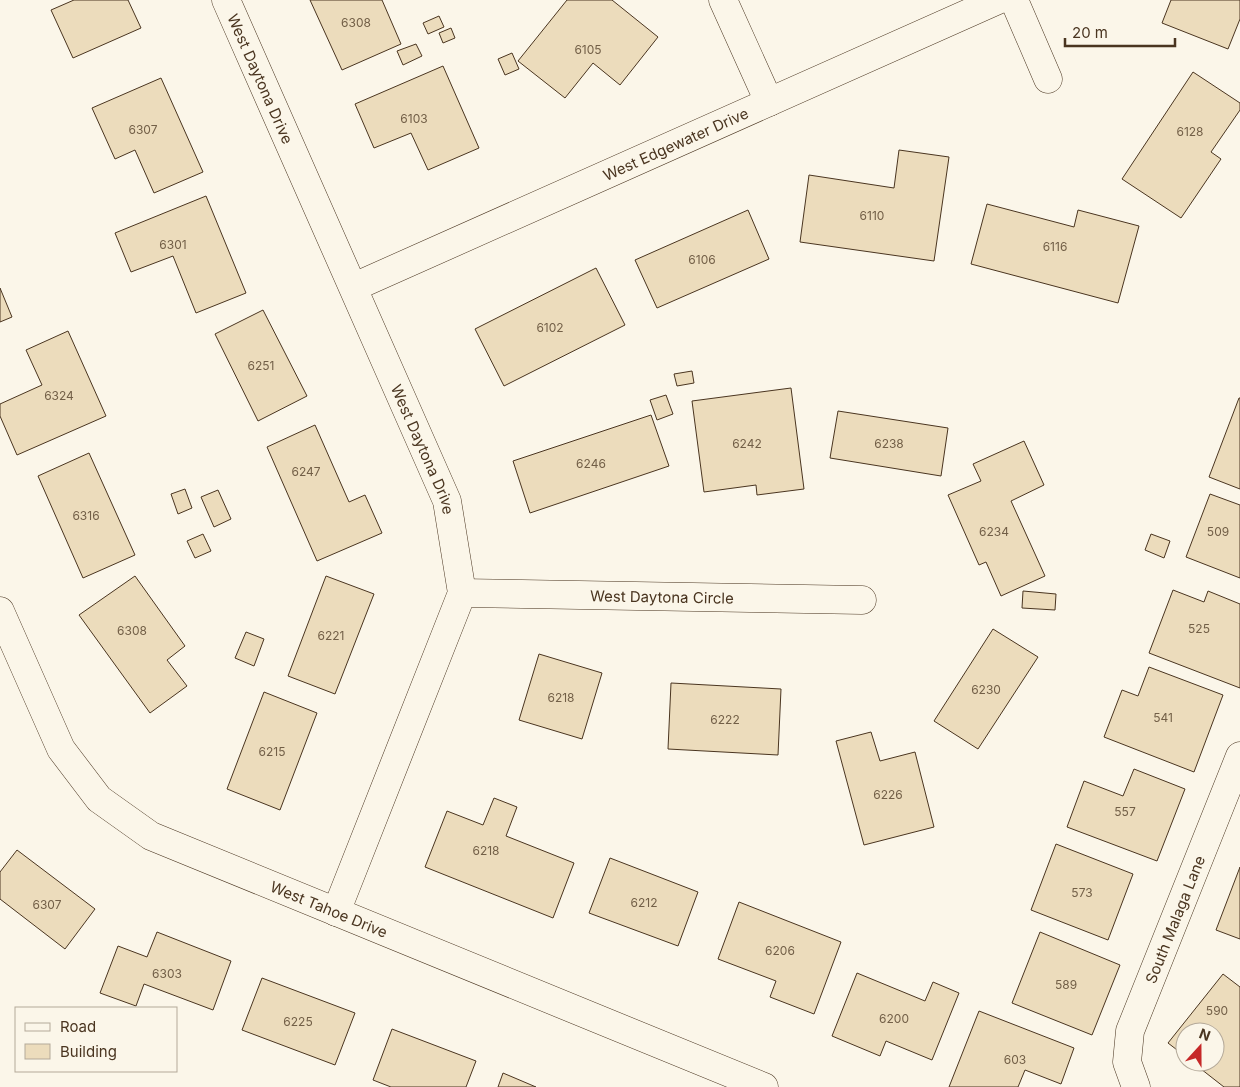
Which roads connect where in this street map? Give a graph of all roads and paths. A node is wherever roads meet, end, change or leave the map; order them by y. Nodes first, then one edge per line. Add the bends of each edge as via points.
1 (226, 0) edge
2 (723, 0) edge
3 (998, 0) edge
4 (1014, 0) edge
5 (1048, 79) dead end
6 (769, 102) junction
7 (354, 287) junction
8 (462, 593) junction
9 (862, 600) dead end
10 (0, 611) edge
11 (1240, 756) edge
12 (336, 912) junction
13 (764, 1087) edge
14 (1136, 1087) edge

1 - 7 street, West Daytona Drive
2 - 6 street
3 - 6 street, West Edgewater Drive
4 - 5 street
6 - 7 street, West Edgewater Drive
7 - 8 street, West Daytona Drive via 448,501
8 - 9 street, West Daytona Circle
8 - 12 street
10 - 12 street, West Tahoe Drive via 61,749 100,799 151,836
11 - 14 street, South Malaga Lane via 1130,1032 1128,1062
12 - 13 street, West Tahoe Drive

